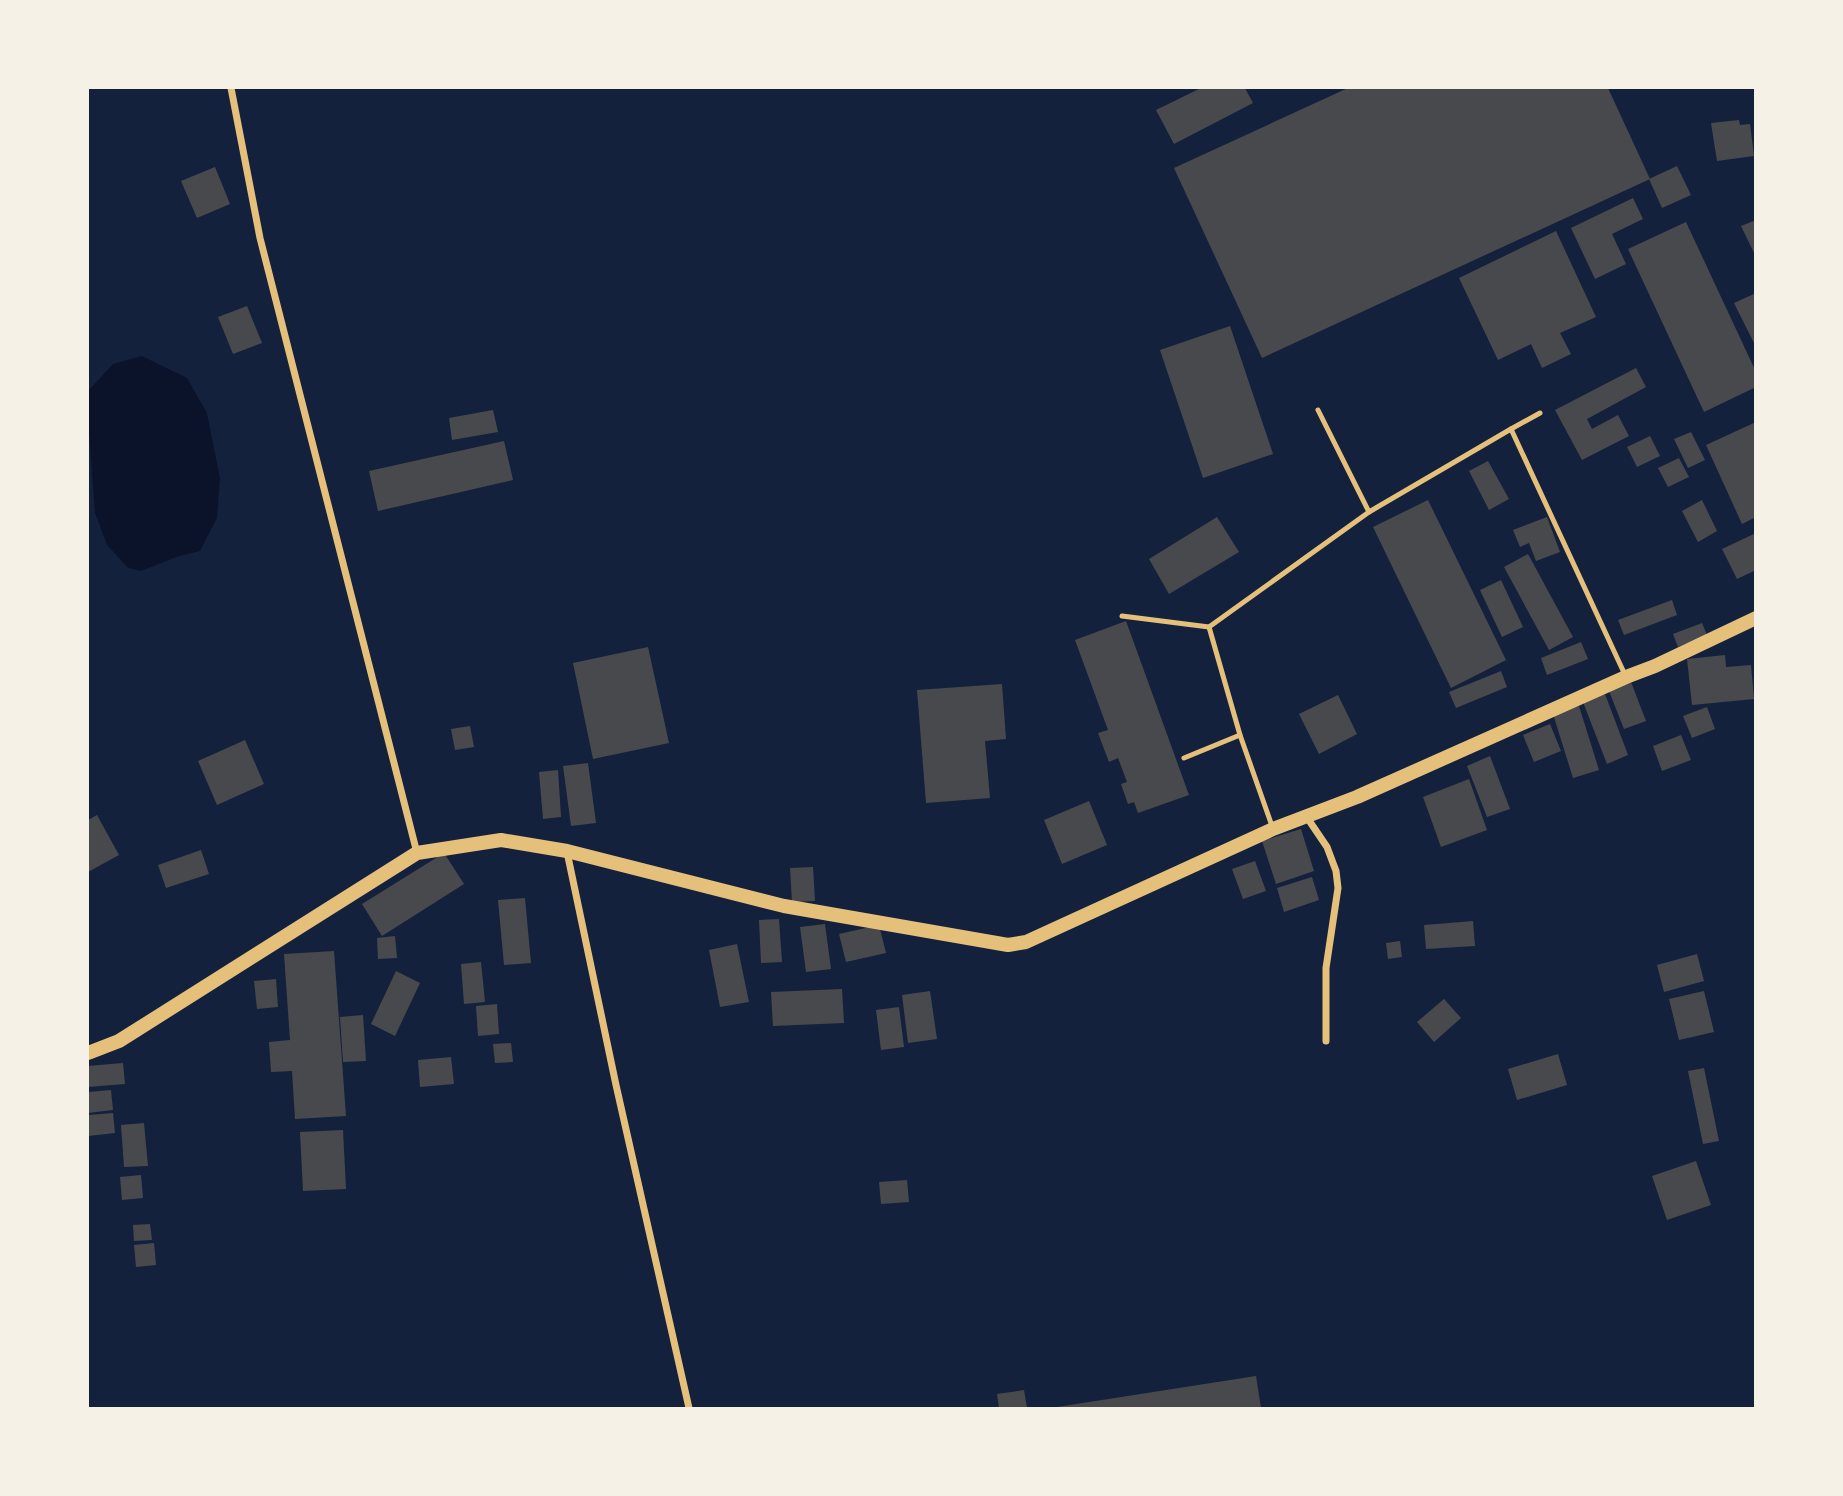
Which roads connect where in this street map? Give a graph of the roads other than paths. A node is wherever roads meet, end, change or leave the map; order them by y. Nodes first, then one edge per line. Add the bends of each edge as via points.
1 (231, 88) edge
2 (1318, 410) dead end
3 (1540, 413) dead end
4 (1511, 429) junction
5 (1368, 512) junction
6 (1122, 616) dead end
7 (1755, 618) edge
8 (1209, 626) junction
9 (1626, 677) junction
10 (1240, 735) junction
11 (1184, 758) dead end
12 (1306, 816) junction
13 (1273, 829) junction
14 (567, 851) junction
15 (417, 853) junction
16 (1326, 1041) dead end
17 (88, 1053) edge
18 (689, 1409) edge

1 - 15 street via 260,238
2 - 5 lane
3 - 4 lane
4 - 5 lane
4 - 9 lane
5 - 8 lane
6 - 8 lane
7 - 9 main road
8 - 10 lane
9 - 12 main road
10 - 11 lane
10 - 13 lane
12 - 13 main road
12 - 16 street via 1327,846 1338,888 1326,968
13 - 14 main road via 1026,942 1008,945 784,906
14 - 15 main road via 501,840
14 - 18 street
15 - 17 main road via 119,1041

